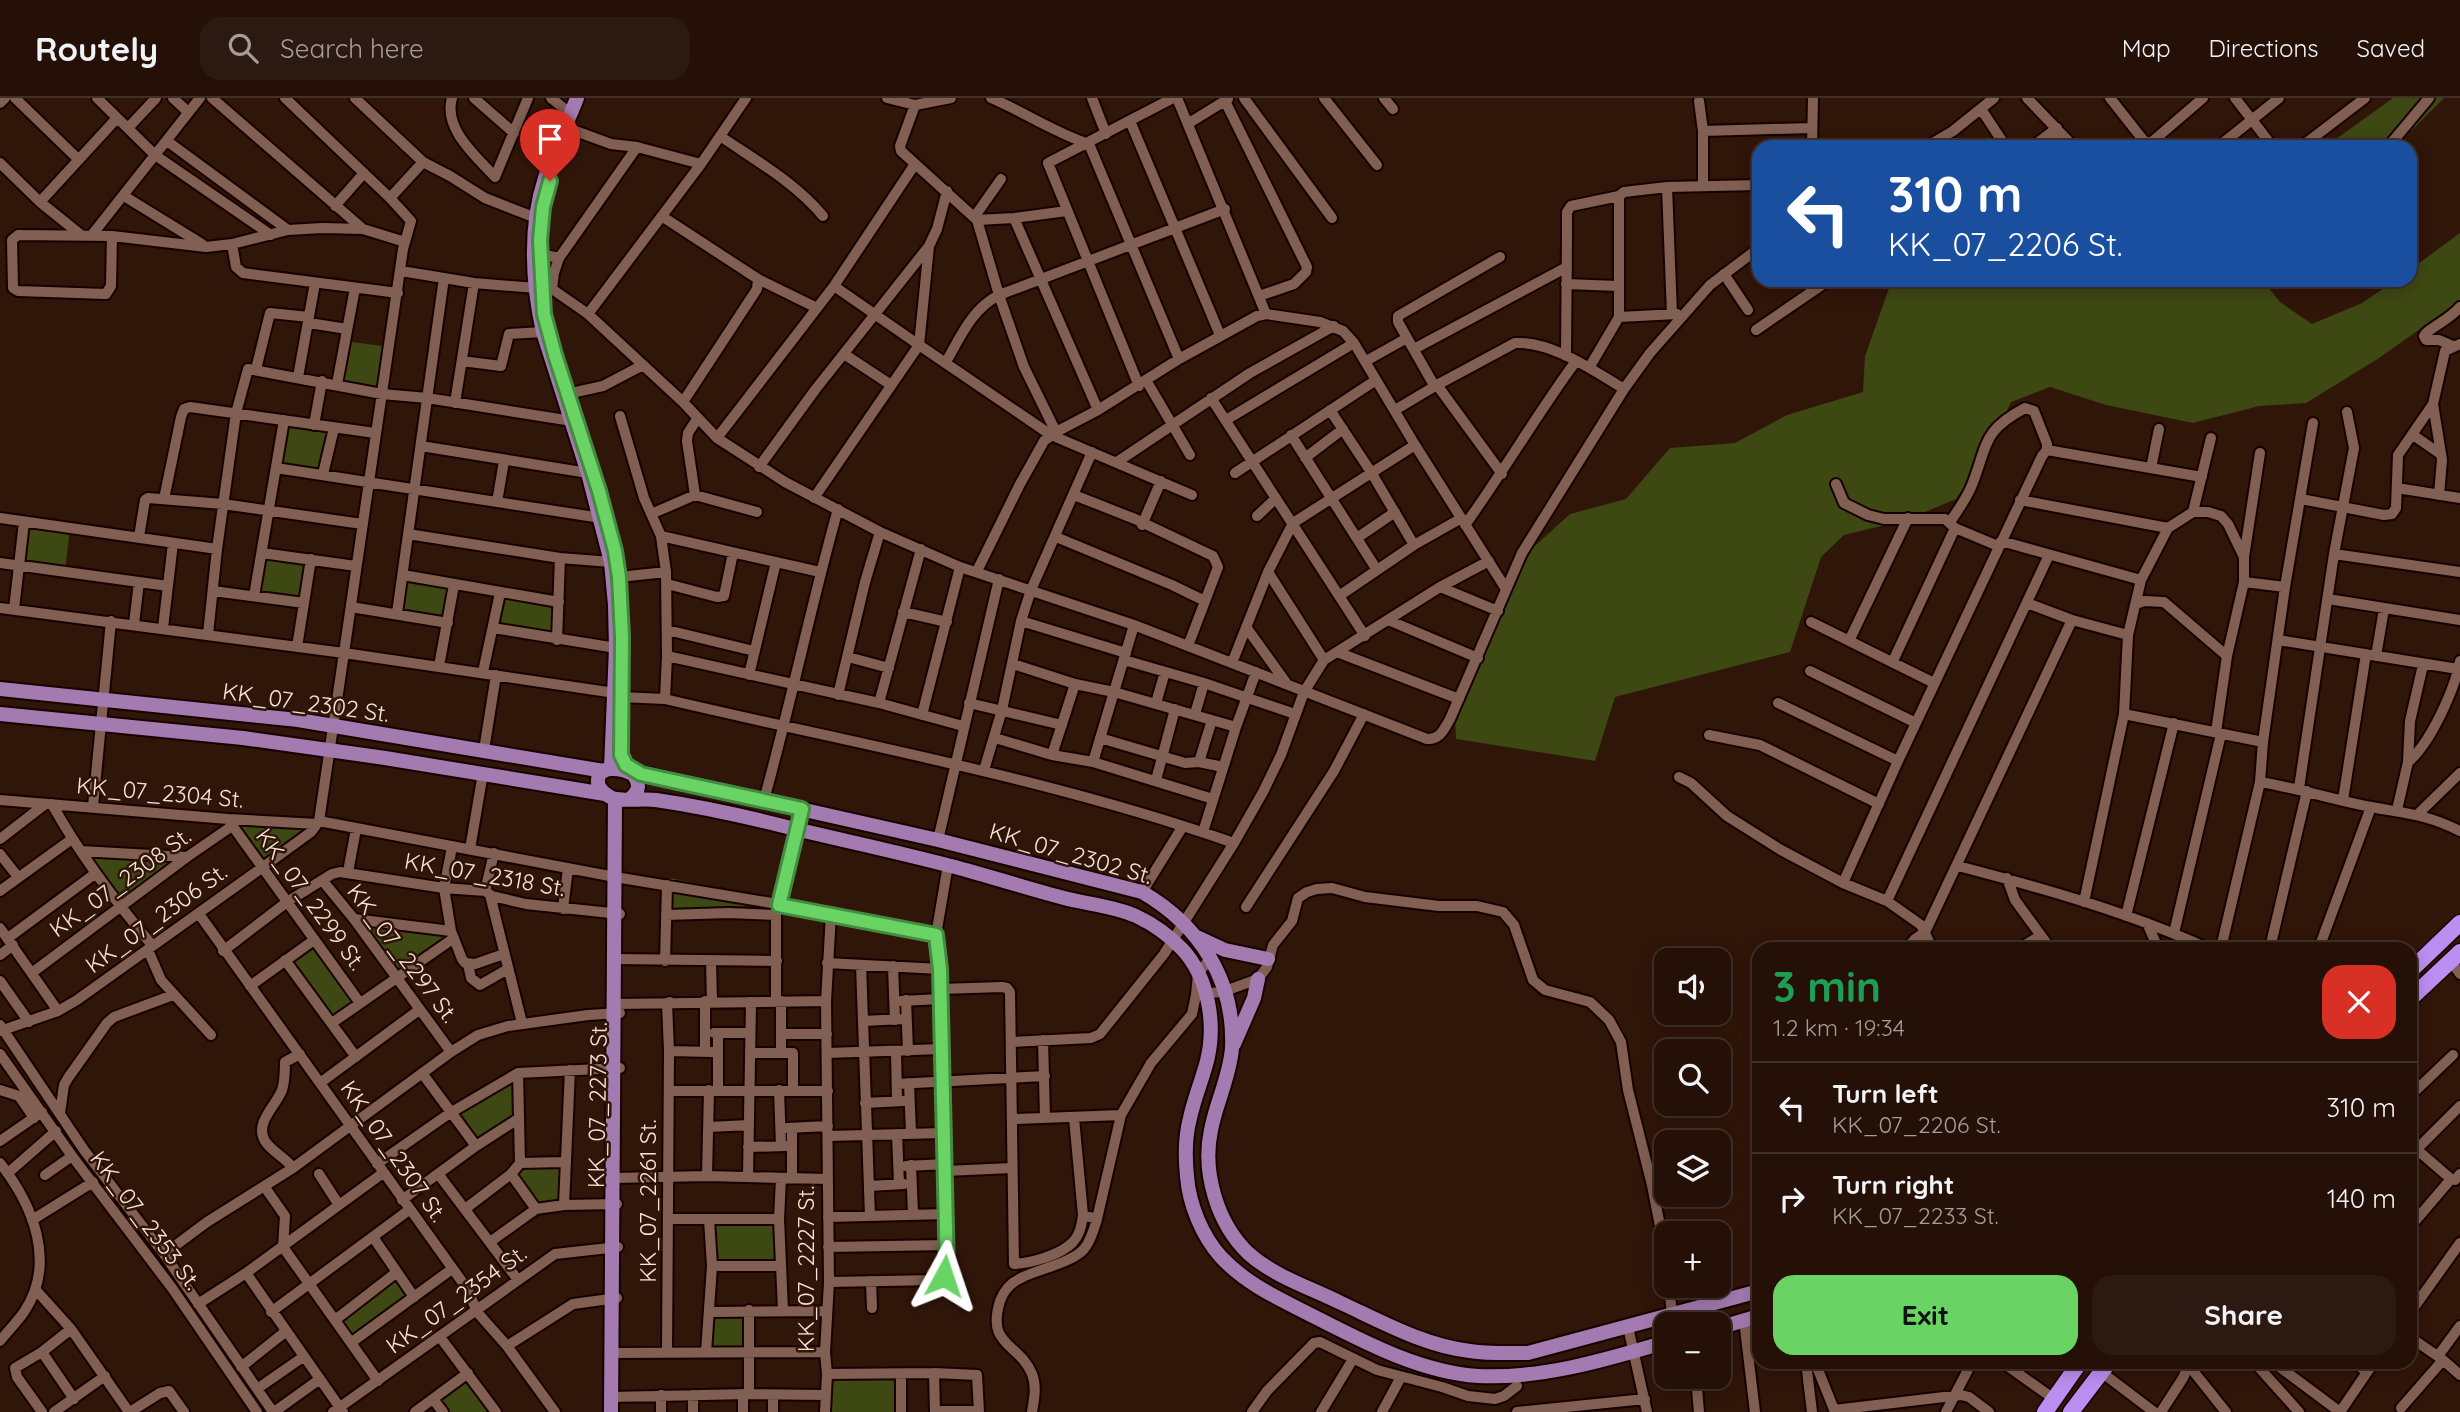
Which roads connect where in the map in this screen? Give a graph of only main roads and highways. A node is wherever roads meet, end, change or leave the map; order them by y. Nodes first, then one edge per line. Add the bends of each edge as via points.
1 (577, 98) edge
2 (583, 98) edge
3 (543, 288) junction
4 (0, 689) edge
5 (618, 695) junction
6 (0, 714) edge
7 (569, 766) junction
8 (620, 766) junction
9 (587, 790) junction
10 (624, 798) junction
11 (619, 815) junction
12 (2460, 923) edge
13 (1196, 937) junction
14 (1269, 959) road end
15 (2457, 962) edge
16 (2417, 964) edge
17 (1258, 979) road end
18 (2417, 993) edge
19 (1232, 1048) junction
20 (1752, 1293) edge
21 (1751, 1318) edge
22 (1731, 1324) edge
23 (1654, 1346) edge
24 (2075, 1369) edge
25 (2102, 1369) edge
26 (614, 1397) junction
27 (2049, 1406) edge
28 (2073, 1411) edge
29 (611, 1412) edge
30 (617, 1412) edge

1 - 3 main road via 545,177 536,218
2 - 3 main road via 543,207
3 - 5 main road via 543,332 611,562
3 - 5 main road via 544,314 615,551
4 - 7 main road, KK_07_2302 St. via 298,720
5 - 8 main road
6 - 9 main road, KK_07_2302 St. via 243,738
7 - 8 main road, KK_07_2302 St.
7 - 8 main road via 594,760
8 - 10 main road via 638,788
8 - 10 main road via 598,779 598,784
8 - 13 main road, KK_07_2302 St. via 1142,892 1167,907
9 - 10 main road, KK_07_2302 St.
9 - 11 main road via 606,800
10 - 11 main road
10 - 11 main road via 635,803
10 - 23 main road, KK_07_2302 St. via 798,830 1133,914 1186,953 1206,994 1211,1042 1189,1118 1187,1179 1206,1236 1236,1272 1257,1288 1365,1342 1455,1373 1517,1381
11 - 26 main road, KK_07_2273 St.
12 - 16 highway
13 - 14 main road via 1225,950
13 - 19 main road, KK_07_2302 St. via 1211,957 1225,991
15 - 18 highway
17 - 19 main road
19 - 20 main road, KK_07_2302 St. via 1210,1132 1208,1161 1217,1205 1248,1253 1296,1282 1428,1341 1469,1351 1528,1353
21 - 22 main road
24 - 27 highway
25 - 28 highway
26 - 29 main road, KK_07_2273 St.
26 - 30 main road, KK_07_2273 St.

